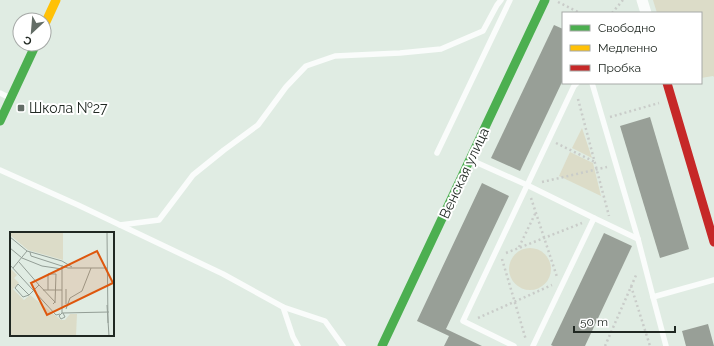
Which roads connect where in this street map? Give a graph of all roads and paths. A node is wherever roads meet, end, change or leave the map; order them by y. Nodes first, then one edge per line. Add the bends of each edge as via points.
1 (56, 0) edge
2 (501, 0) edge
3 (510, 0) edge
4 (545, 0) edge
5 (622, 0) edge
6 (642, 0) edge
7 (556, 1) dead end
8 (50, 12) edge
9 (578, 12) edge
10 (613, 12) edge
11 (646, 12) edge
12 (32, 52) edge
13 (575, 84) edge
14 (592, 84) edge
15 (667, 84) edge
16 (0, 92) edge
17 (11, 98) junction
18 (661, 103) dead end
19 (612, 117) dead end
20 (0, 121) edge
21 (548, 139) junction
22 (437, 153) dead end
23 (470, 160) junction
24 (594, 162) junction
25 (616, 165) junction
26 (597, 169) junction
27 (0, 170) edge
28 (527, 185) junction
29 (536, 212) junction
30 (594, 218) junction
31 (120, 225) junction
32 (612, 227) junction
33 (544, 238) junction
34 (638, 239) junction
35 (714, 242) edge
36 (519, 248) junction
37 (643, 259) junction
38 (714, 280) edge
39 (631, 286) junction
40 (654, 297) junction
41 (515, 302) junction
42 (283, 307) junction
43 (466, 323) junction
44 (385, 345) edge
45 (298, 346) edge
46 (343, 346) edge
47 (514, 346) edge
48 (528, 346) edge
49 (533, 346) edge
50 (605, 346) edge
51 (650, 346) edge
52 (666, 346) edge

1 - 8 street
2 - 31 lane via 483,31 441,49 335,56 306,66 286,87 258,125 193,175 159,220
3 - 22 lane
4 - 23 street, Венская улица
5 - 10 path
6 - 11 street
7 - 9 path
12 - 17 street
13 - 21 lane
13 - 24 path
14 - 25 lane
15 - 35 street
16 - 17 lane
17 - 20 street
18 - 19 path
21 - 24 path
21 - 28 lane
23 - 28 lane
23 - 44 street, Венская улица
24 - 26 path
25 - 26 path
25 - 34 lane
26 - 28 path
26 - 32 path
27 - 31 lane
28 - 29 path
28 - 30 lane
28 - 43 lane via 462,322
29 - 33 path
29 - 36 path
30 - 32 lane
30 - 33 path
30 - 49 lane
31 - 42 lane via 224,274
32 - 34 lane
33 - 36 path
33 - 41 path via 558,282
34 - 37 lane
36 - 41 path via 501,254
37 - 39 path
37 - 40 lane
38 - 40 lane
39 - 50 path
39 - 51 path
40 - 52 lane
41 - 43 path
41 - 48 path
42 - 45 lane
42 - 46 lane via 324,321
43 - 47 lane

